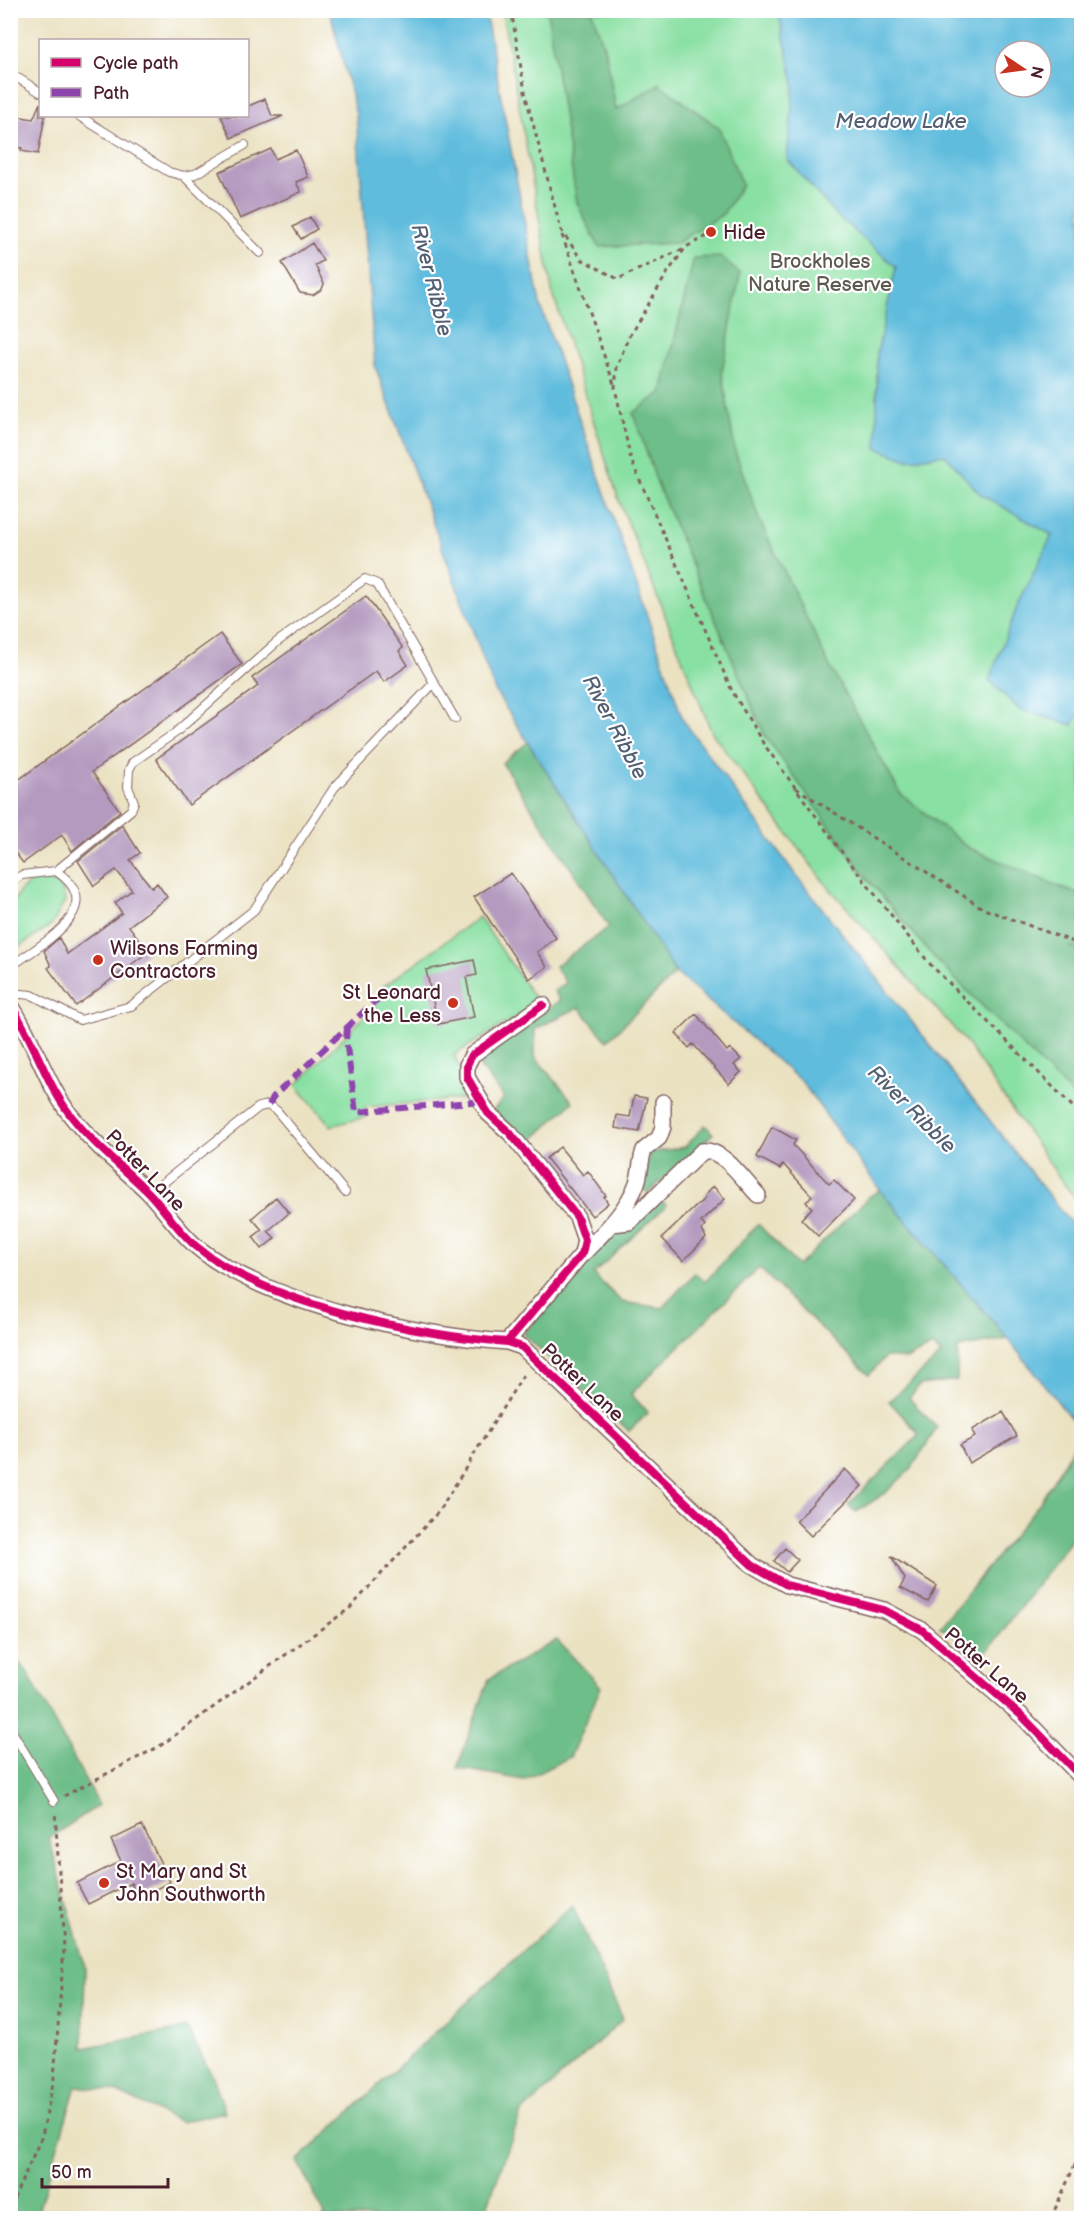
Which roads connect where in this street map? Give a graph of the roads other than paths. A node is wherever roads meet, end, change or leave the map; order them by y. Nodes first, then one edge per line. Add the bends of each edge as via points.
1 (10, 73) edge
2 (39, 91) edge
3 (81, 117) edge
4 (245, 145) dead end
5 (184, 176) junction
6 (260, 253) dead end
7 (434, 683) junction
8 (454, 719) dead end
9 (56, 871) junction
10 (10, 882) edge
11 (10, 967) edge
12 (10, 993) edge
13 (10, 1004) edge
14 (543, 1005) dead end
15 (663, 1102) dead end
16 (345, 1192) dead end
17 (149, 1194) junction
18 (758, 1195) dead end
19 (612, 1224) junction
20 (582, 1254) junction
21 (507, 1342) junction
22 (10, 1728) edge
23 (1082, 1778) edge
24 (54, 1801) road end

1 - 2 lane
3 - 5 lane via 169,172
4 - 5 lane via 201,172
5 - 6 lane
7 - 8 lane
7 - 9 lane via 377,584 365,579 277,642 175,733 133,762 128,787 134,802 131,810
7 - 12 lane via 334,788 254,910 131,1006 80,1020 32,995
9 - 10 lane via 22,875
9 - 11 lane via 70,880 77,896 75,911 65,927
13 - 17 street, Potter Lane via 51,1086 76,1123
14 - 20 street via 472,1055 466,1065 467,1077 488,1113 510,1133 577,1217 585,1240
15 - 19 street via 659,1138 644,1150 638,1181
16 - 17 lane via 269,1105 259,1107
17 - 21 street, Potter Lane via 196,1247 240,1276 299,1300 381,1322
18 - 19 street via 719,1155 702,1151 629,1222
19 - 20 street
20 - 21 street
21 - 23 street, Potter Lane via 534,1357 752,1565 787,1585 884,1611 922,1630 1022,1716
22 - 24 lane

